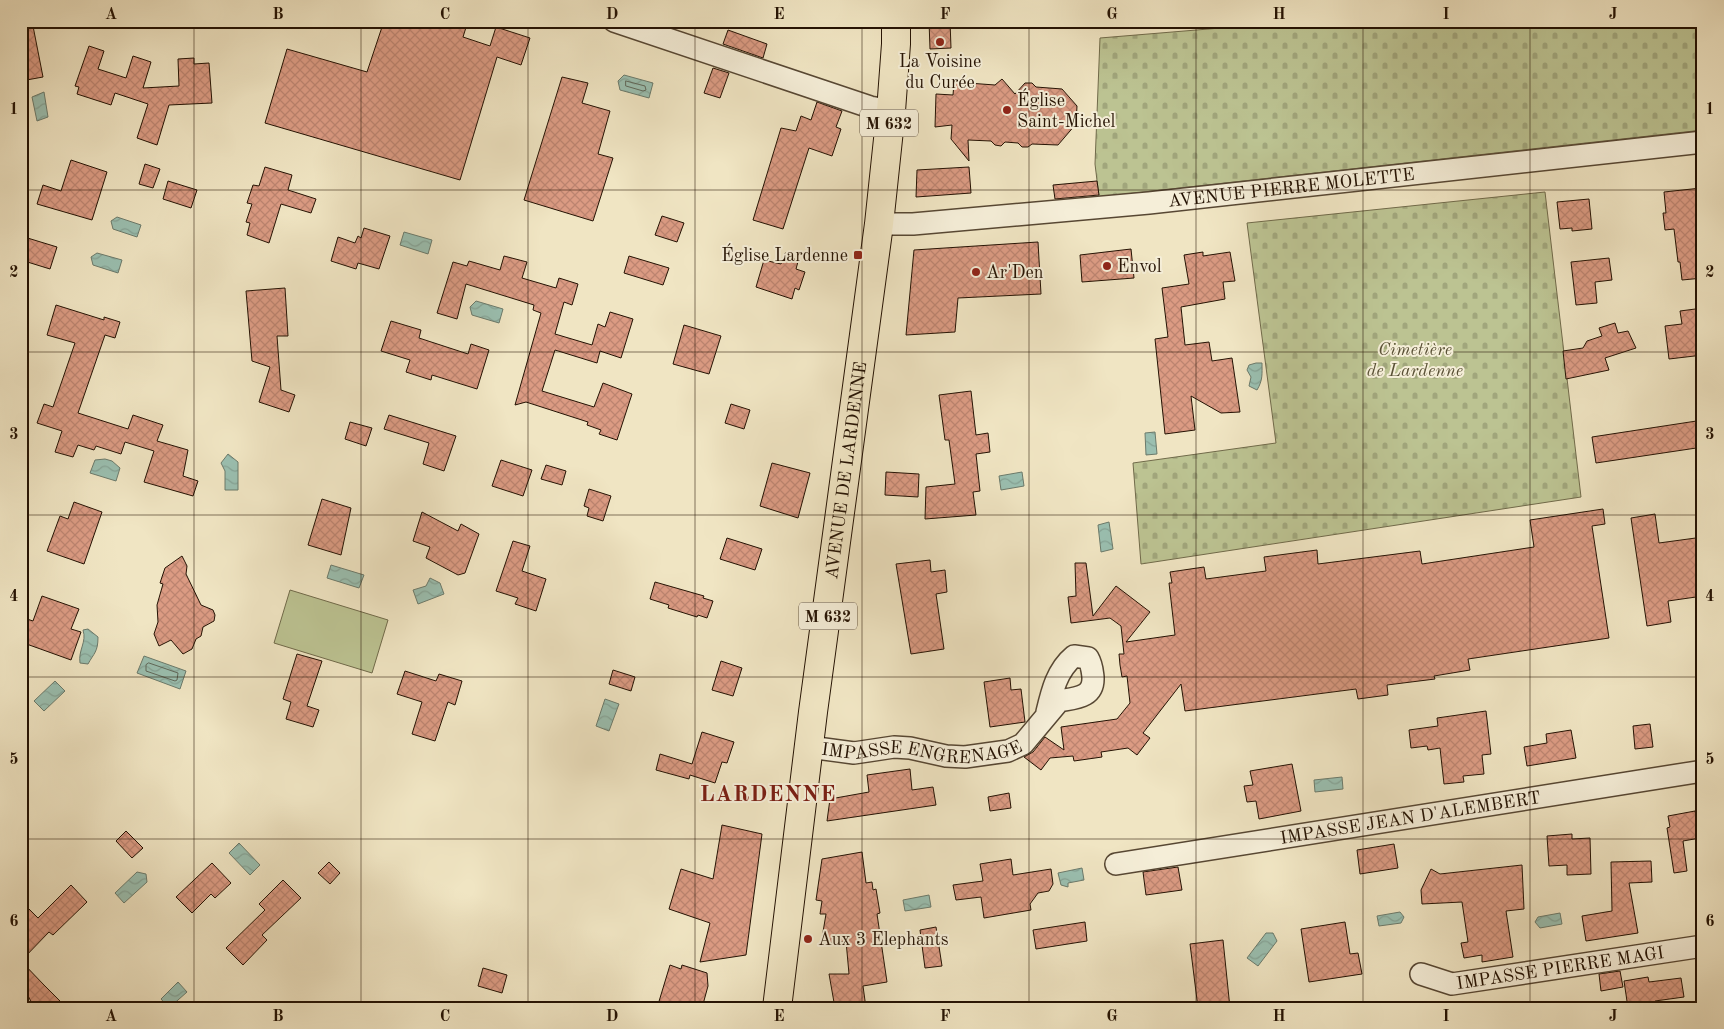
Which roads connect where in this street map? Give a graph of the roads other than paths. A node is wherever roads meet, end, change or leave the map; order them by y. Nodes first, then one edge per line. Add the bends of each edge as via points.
1 (614, 21) edge
2 (896, 21) edge
3 (891, 111) junction
4 (1703, 142) edge
5 (879, 224) junction
6 (1047, 712) dead end
7 (809, 747) junction
8 (1703, 771) edge
9 (1116, 864) dead end
10 (1703, 946) edge
11 (1421, 974) dead end
12 (777, 1008) edge

1 - 3 street via 870,107
2 - 3 main road, AVENUE DE LARDENNE / M 632
3 - 5 main road, AVENUE DE LARDENNE / M 632
4 - 5 street, AVENUE PIERRE MOLETTE via 1136,205 913,224
5 - 7 main road, AVENUE DE LARDENNE / M 632
6 - 7 street, IMPASSE ENGRENAGE via 1022,744 1008,752 965,757 910,748 854,753
7 - 12 main road, AVENUE DE LARDENNE / M 632
8 - 9 street, IMPASSE JEAN D'ALEMBERT
10 - 11 street, IMPASSE PIERRE MAGI via 1452,984

